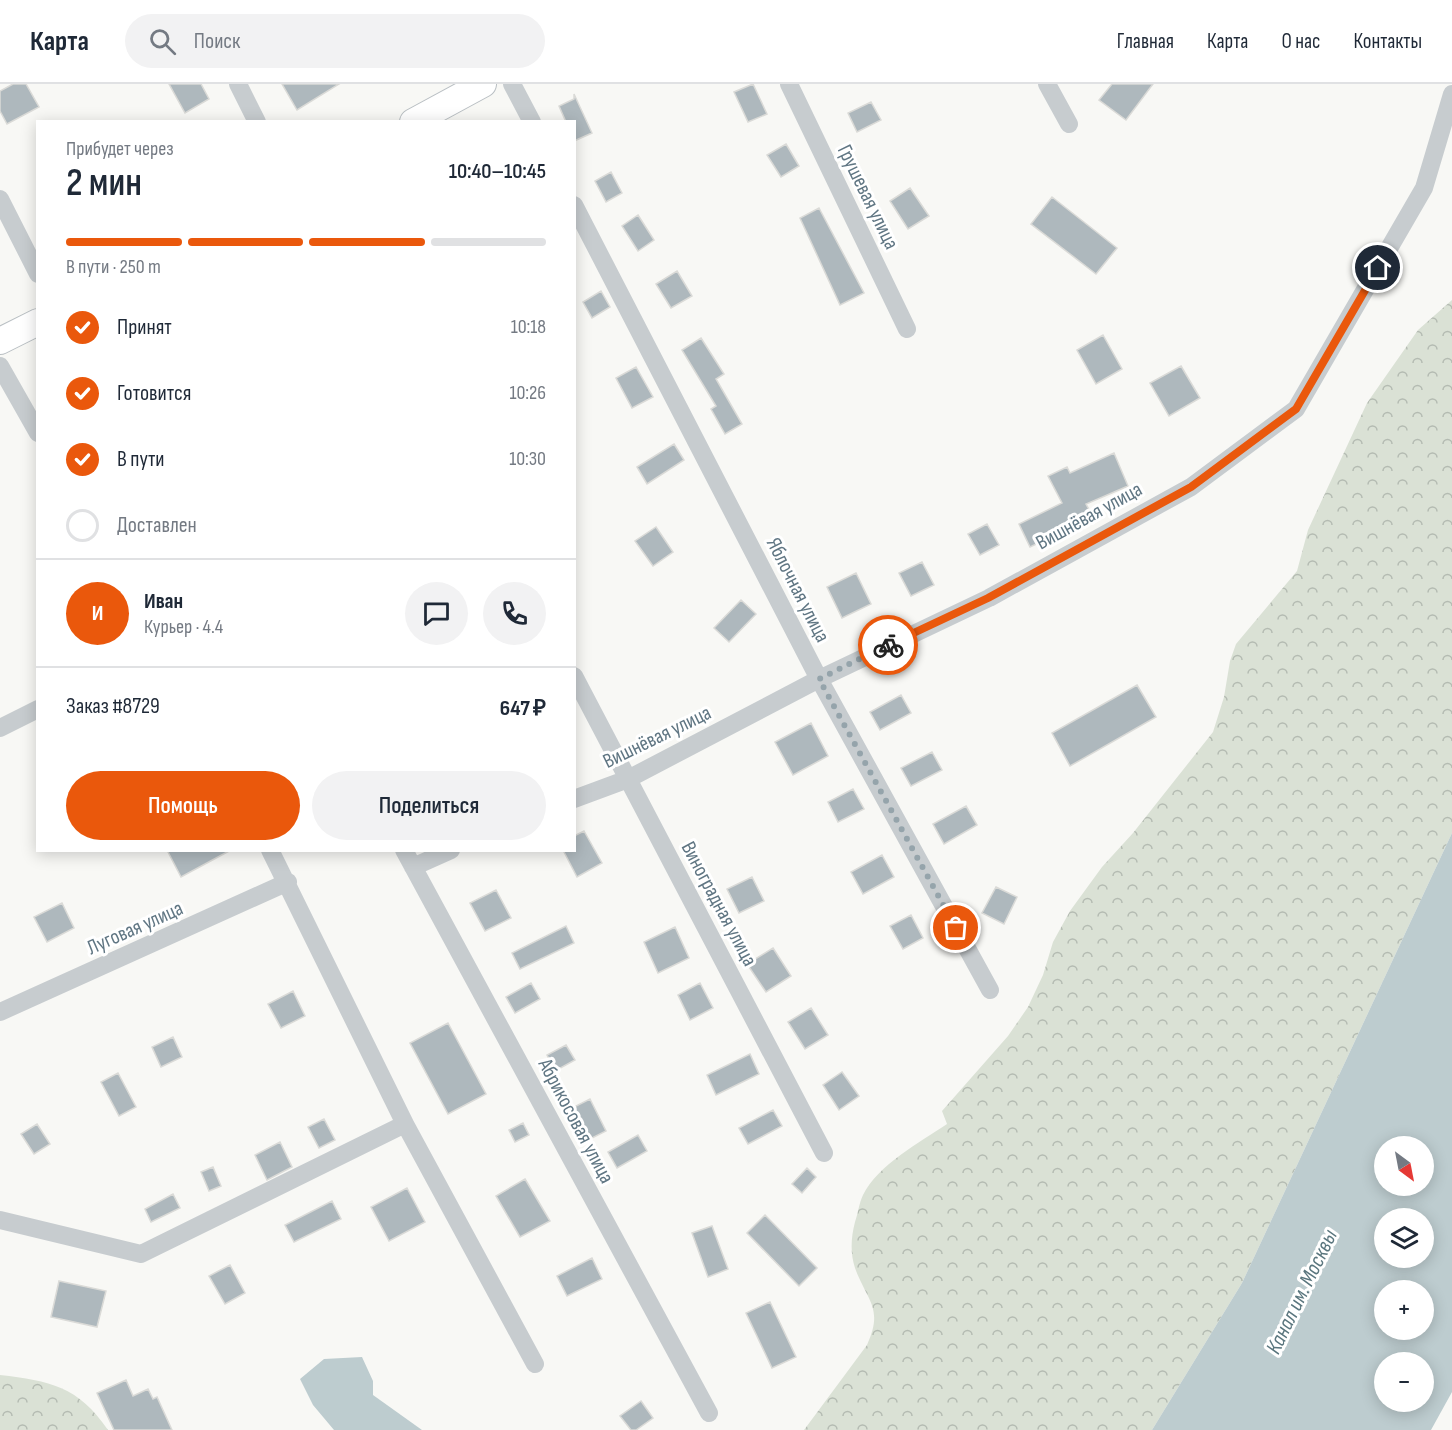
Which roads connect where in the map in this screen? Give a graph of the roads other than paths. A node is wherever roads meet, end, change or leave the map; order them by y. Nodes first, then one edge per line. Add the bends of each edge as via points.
1 (238, 84) edge
2 (483, 84) edge
3 (512, 84) edge
4 (789, 84) edge
5 (1047, 84) edge
6 (1452, 94) edge
7 (256, 120) edge
8 (416, 120) edge
9 (531, 120) edge
10 (1069, 124) dead end
11 (0, 199) edge
12 (576, 209) edge
13 (36, 270) edge
14 (36, 323) edge
15 (907, 329) dead end
16 (0, 340) edge
17 (0, 366) edge
18 (36, 429) edge
19 (819, 679) junction
20 (576, 680) edge
21 (36, 710) edge
22 (0, 728) edge
23 (628, 779) junction
24 (576, 798) edge
25 (271, 852) edge
26 (405, 852) edge
27 (447, 852) edge
28 (413, 867) junction
29 (288, 882) junction
30 (990, 990) dead end
31 (0, 1012) edge
32 (405, 1124) junction
33 (824, 1153) dead end
34 (0, 1220) edge
35 (535, 1364) dead end
36 (709, 1413) dead end

1 - 7 street
2 - 8 street
3 - 9 street
4 - 15 street, Грушевая улица
5 - 10 street
6 - 19 street, Вишнёвая улица via 1424,188 1296,409 1191,487 988,598
11 - 13 street
12 - 19 street, Яблочная улица
14 - 16 street
17 - 18 street
19 - 23 street, Вишнёвая улица
19 - 30 street, Яблочная улица
20 - 23 street, Виноградная улица
21 - 22 street
23 - 24 street, Вишнёвая улица
23 - 33 street, Виноградная улица
25 - 29 street
26 - 28 street, Абрикосовая улица
27 - 28 street
28 - 36 street, Абрикосовая улица
29 - 31 street, Луговая улица
29 - 32 street
32 - 34 street via 141,1254
32 - 35 street

